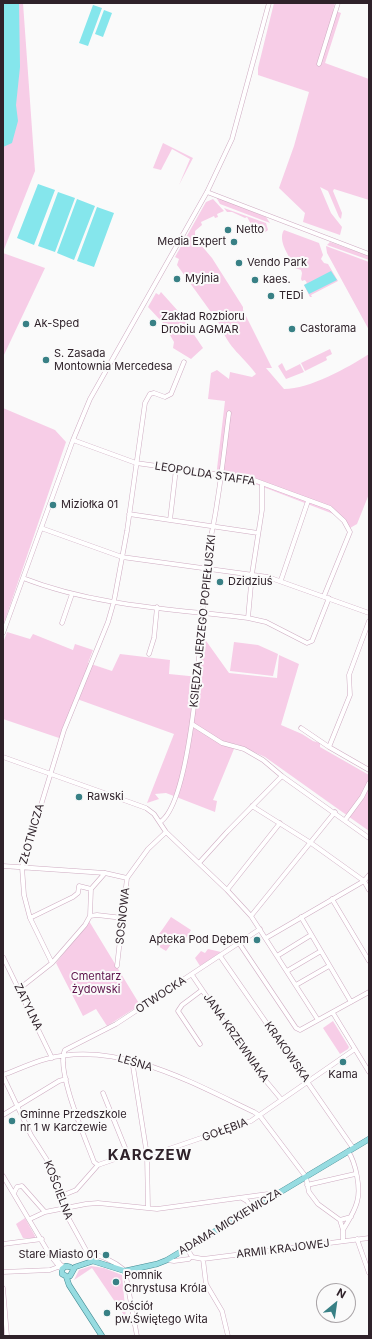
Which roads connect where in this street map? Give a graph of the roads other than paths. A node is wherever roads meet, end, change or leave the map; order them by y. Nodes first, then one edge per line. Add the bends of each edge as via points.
1 (269, 3) edge
2 (338, 3) edge
3 (319, 64) dead end
4 (207, 192) junction
5 (369, 254) edge
6 (184, 362) dead end
7 (229, 413) dead end
8 (73, 440) junction
9 (136, 464) junction
10 (176, 468) junction
11 (221, 475) junction
12 (262, 483) junction
13 (308, 501) junction
14 (129, 514) junction
15 (170, 520) junction
16 (213, 526) junction
17 (41, 528) junction
18 (258, 533) junction
19 (122, 557) junction
20 (206, 568) junction
21 (252, 574) junction
22 (23, 578) junction
23 (281, 580) junction
24 (72, 594) junction
25 (324, 596) junction
26 (329, 598) junction
27 (114, 601) junction
28 (157, 607) junction
29 (204, 613) junction
30 (369, 614) edge
31 (248, 618) junction
32 (369, 621) edge
33 (62, 623) dead end
34 (3, 633) edge
35 (149, 654) dead end
36 (192, 724) junction
37 (301, 728) dead end
38 (329, 747) junction
39 (3, 757) edge
40 (369, 770) edge
41 (50, 773) junction
42 (282, 776) junction
43 (369, 783) edge
44 (252, 806) junction
45 (335, 812) junction
46 (345, 820) junction
47 (160, 822) junction
48 (280, 823) junction
49 (166, 832) junction
50 (369, 838) edge
51 (311, 843) junction
52 (199, 864) junction
53 (3, 866) edge
54 (22, 867) junction
55 (105, 874) junction
56 (369, 875) edge
57 (127, 878) junction
58 (364, 881) junction
59 (91, 889) junction
60 (227, 890) junction
61 (369, 890) edge
62 (332, 899) junction
63 (90, 916) junction
64 (251, 916) junction
65 (301, 917) junction
66 (30, 918) junction
67 (123, 918) junction
68 (260, 929) junction
69 (311, 935) junction
70 (266, 938) junction
71 (240, 943) junction
72 (321, 951) junction
73 (220, 956) junction
74 (277, 956) junction
75 (3, 957) edge
76 (369, 961) edge
77 (52, 963) junction
78 (117, 966) dead end
79 (329, 966) junction
80 (287, 971) junction
81 (192, 975) junction
82 (296, 985) junction
83 (19, 989) junction
84 (202, 990) junction
85 (368, 994) edge
86 (351, 1002) junction
87 (334, 1013) junction
88 (318, 1020) junction
89 (200, 1044) dead end
90 (354, 1049) junction
91 (62, 1056) junction
92 (52, 1058) junction
93 (132, 1060) junction
94 (369, 1072) edge
95 (3, 1075) edge
96 (66, 1079) junction
97 (307, 1081) junction
98 (103, 1092) dead end
99 (281, 1099) junction
100 (18, 1106) junction
101 (3, 1115) edge
102 (260, 1116) junction
103 (369, 1139) edge
104 (350, 1150) junction
105 (128, 1155) junction
106 (147, 1155) junction
107 (98, 1165) junction
108 (355, 1174) junction
109 (3, 1176) edge
110 (306, 1177) junction
111 (4, 1181) edge
112 (307, 1185) junction
113 (14, 1192) junction
114 (61, 1196) junction
115 (274, 1196) junction
116 (242, 1197) junction
117 (64, 1207) junction
118 (148, 1208) junction
119 (252, 1209) junction
120 (45, 1212) junction
121 (350, 1218) junction
122 (30, 1219) junction
123 (340, 1220) junction
124 (343, 1230) junction
125 (42, 1238) junction
126 (369, 1238) edge
127 (357, 1239) junction
128 (343, 1241) junction
129 (3, 1244) edge
130 (187, 1248) junction
131 (89, 1255) junction
132 (202, 1259) junction
133 (167, 1260) junction
134 (189, 1260) dead end
135 (92, 1261) junction
136 (65, 1268) junction
137 (124, 1270) junction
138 (3, 1272) edge
139 (369, 1273) edge
140 (68, 1276) junction
141 (3, 1288) edge
142 (7, 1336) edge
143 (102, 1336) edge
144 (137, 1336) edge
145 (228, 1336) edge

1 - 4 street via 232,139
2 - 3 street
4 - 5 street
4 - 8 street via 90,399
6 - 9 street, ZŁOTNICZA via 169,397 154,393 147,398
7 - 11 street, KSIĘDZA JERZEGO POPIEŁUSZKI
8 - 9 street, LEOPOLDA STAFFA
8 - 17 street
9 - 10 street, LEOPOLDA STAFFA
9 - 14 street, ZŁOTNICZA
10 - 11 street, LEOPOLDA STAFFA
10 - 15 street
11 - 12 street, LEOPOLDA STAFFA
11 - 16 street, KSIĘDZA JERZEGO POPIEŁUSZKI
12 - 13 street, LEOPOLDA STAFFA
12 - 18 street via 262,510
13 - 23 street
13 - 25 street, LEOPOLDA STAFFA via 330,508 344,521 350,532
14 - 15 street
14 - 19 street, ZŁOTNICZA
15 - 16 street
16 - 18 street
16 - 20 street, KSIĘDZA JERZEGO POPIEŁUSZKI
17 - 19 street
17 - 22 street
18 - 21 street
19 - 20 street
19 - 27 street, ZŁOTNICZA
20 - 21 street
20 - 29 street, KSIĘDZA JERZEGO POPIEŁUSZKI
21 - 23 street
21 - 31 street
22 - 24 street
22 - 34 street
23 - 25 street
24 - 27 street
24 - 33 street
25 - 26 street
26 - 30 street
26 - 31 street via 312,642 309,643 266,622
27 - 28 street
27 - 41 street, ZŁOTNICZA
28 - 29 street
28 - 35 street via 154,638
29 - 31 street
29 - 36 street, KSIĘDZA JERZEGO POPIEŁUSZKI
32 - 38 street via 349,675 350,695
36 - 42 street via 222,743 244,749 263,760
36 - 47 street, KSIĘDZA JERZEGO POPIEŁUSZKI via 176,800
37 - 38 street
38 - 40 street
39 - 41 street
41 - 47 street via 146,808
41 - 54 street, ZŁOTNICZA
42 - 44 street
42 - 45 street
43 - 46 street
44 - 48 street
44 - 52 street
45 - 46 street
45 - 51 street
46 - 50 street
47 - 49 street
48 - 51 street
48 - 60 street
49 - 52 street
49 - 57 street, SOSNOWA via 148,849
51 - 58 street
51 - 64 street
52 - 60 street
53 - 54 street
54 - 55 street
54 - 66 street, ZŁOTNICZA via 24,895
55 - 57 street
55 - 59 street
56 - 58 street
57 - 67 street, SOSNOWA
58 - 61 street
58 - 62 street
59 - 63 street
59 - 66 street via 79,886 78,893 73,897
60 - 64 street
62 - 65 street
62 - 76 street
63 - 67 street
63 - 77 street
64 - 68 street
65 - 69 street
65 - 70 street
66 - 77 street, ZŁOTNICZA
67 - 78 street, SOSNOWA
68 - 70 street
68 - 71 street, OTWOCKA
69 - 72 street
69 - 74 street
70 - 74 street
71 - 73 street, OTWOCKA
71 - 88 street via 296,1028 300,1030
72 - 79 street
72 - 80 street
73 - 81 street, OTWOCKA
73 - 97 street, KRAKOWSKA
74 - 80 street
75 - 83 street, ZATYLNA
77 - 83 street
79 - 82 street
79 - 86 street
80 - 82 street
81 - 84 street, JANA KRZEWNIAKA
81 - 91 street, OTWOCKA via 116,1024 67,1048
82 - 88 street
83 - 92 street, ZATYLNA
84 - 89 street via 178,1011
84 - 99 street, JANA KRZEWNIAKA via 256,1069
85 - 86 street
86 - 87 street
87 - 88 street
87 - 90 street
90 - 94 street
90 - 97 street
91 - 92 street, LEŚNA
91 - 93 street, LEŚNA via 98,1055
91 - 96 street
92 - 95 street, LEŚNA
93 - 102 street, LEŚNA
93 - 106 street
95 - 100 street, KOŚCIELNA
96 - 100 street via 58,1081
96 - 107 street via 73,1106 94,1162
97 - 99 street
97 - 104 street, KRAKOWSKA
98 - 105 street
99 - 102 street, GOŁĘBIA
100 - 101 street
100 - 114 street, KOŚCIELNA via 31,1135 48,1160
102 - 106 street, GOŁĘBIA via 182,1146
102 - 110 street
103 - 104 main road, ADAMA MICKIEWICZA
104 - 108 street, KRAKOWSKA
104 - 110 main road, ADAMA MICKIEWICZA
105 - 106 street, GOŁĘBIA
105 - 107 street, GOŁĘBIA
106 - 118 street
107 - 114 street via 76,1190
108 - 112 street
108 - 121 street, KRAKOWSKA via 358,1201
109 - 111 street
110 - 112 street
110 - 115 main road, ADAMA MICKIEWICZA
111 - 113 street
112 - 123 street via 318,1204
113 - 120 street via 17,1187 22,1186
113 - 122 street
114 - 117 street, KOŚCIELNA
115 - 116 street via 268,1194
115 - 119 main road, ADAMA MICKIEWICZA
116 - 118 street via 157,1209
116 - 119 street
117 - 118 street via 98,1203
117 - 120 street
117 - 131 street, KOŚCIELNA
119 - 130 main road, ADAMA MICKIEWICZA
120 - 122 street
121 - 123 street
121 - 124 street, KRAKOWSKA
122 - 125 street
123 - 124 street
124 - 128 street
125 - 129 street
125 - 136 street via 50,1252
126 - 127 street, ARMII KRAJOWEJ
127 - 128 street, ARMII KRAJOWEJ
127 - 139 street
128 - 132 street, ARMII KRAJOWEJ
130 - 132 street, ARMII KRAJOWEJ via 192,1257
130 - 133 main road, ADAMA MICKIEWICZA
131 - 135 street, KOŚCIELNA
131 - 137 street via 114,1262
132 - 145 street via 206,1284 222,1311
133 - 134 street
133 - 137 main road, ADAMA MICKIEWICZA
135 - 136 main road
135 - 137 main road, ADAMA MICKIEWICZA
136 - 138 street
136 - 140 main road
136 - 140 main road via 62,1274
137 - 144 street
140 - 143 main road via 68,1283
141 - 142 street

